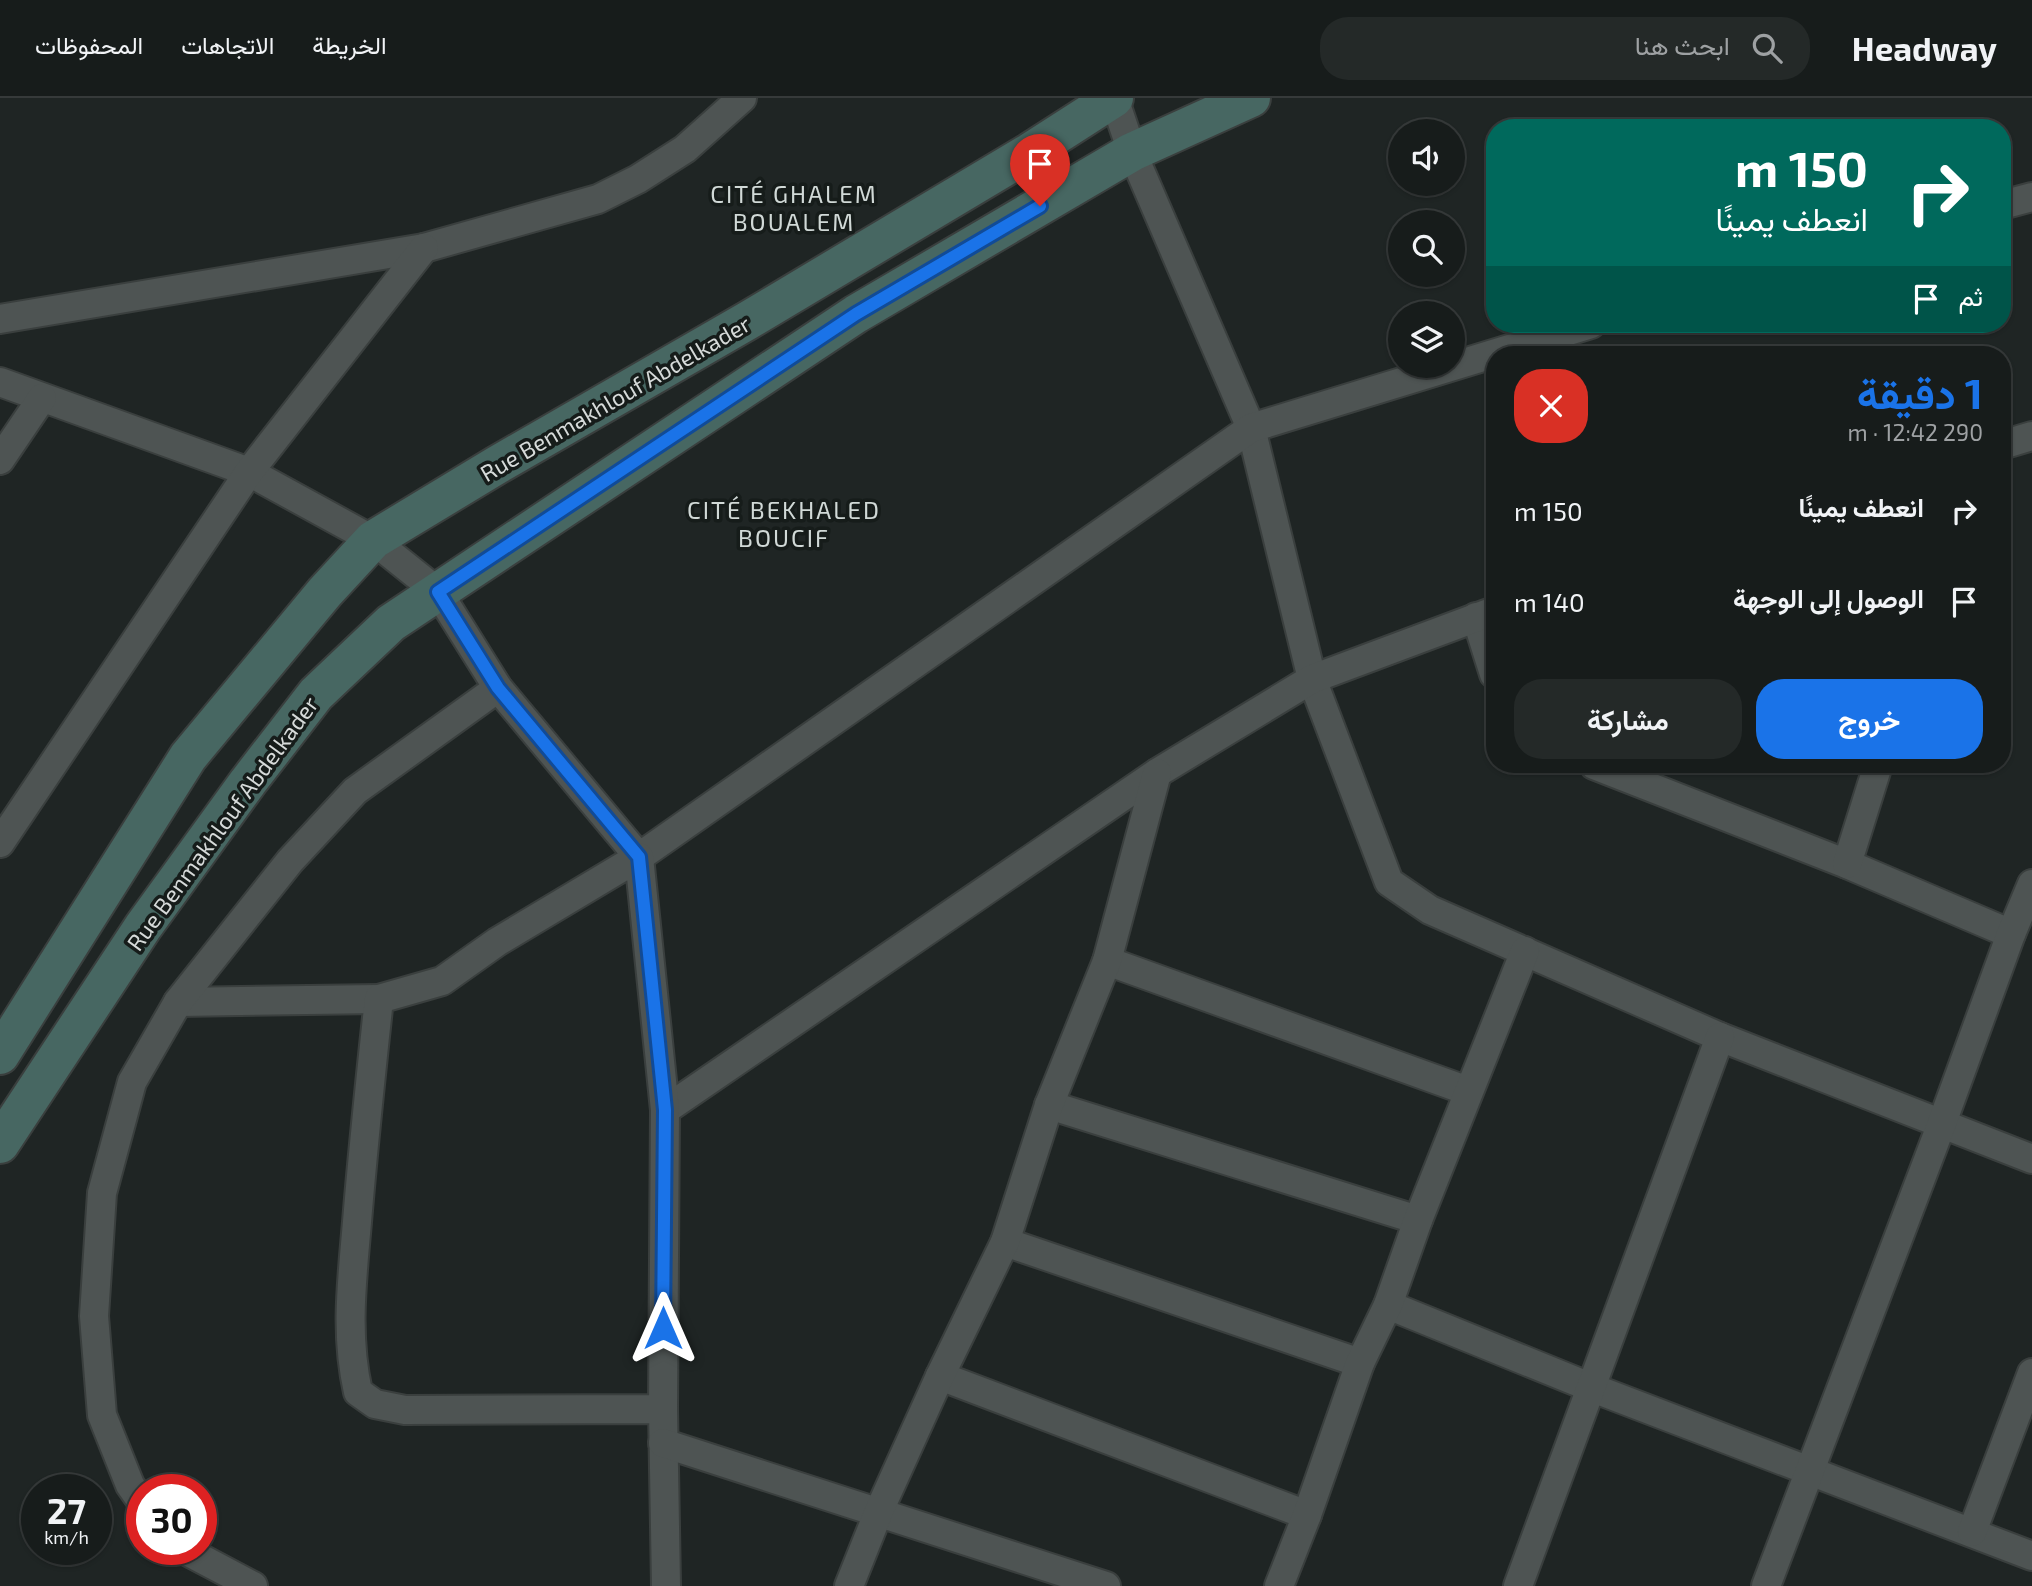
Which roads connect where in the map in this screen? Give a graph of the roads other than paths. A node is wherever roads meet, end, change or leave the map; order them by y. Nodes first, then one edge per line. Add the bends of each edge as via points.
1 (742, 98) edge
2 (1114, 98) edge
3 (1251, 98) edge
4 (1132, 152) junction
5 (2032, 197) edge
6 (2011, 203) edge
7 (424, 248) junction
8 (0, 319) edge
9 (747, 321) junction
10 (1562, 333) edge
11 (1519, 346) edge
12 (1486, 356) edge
13 (776, 368) junction
14 (0, 382) edge
15 (42, 398) junction
16 (1251, 428) junction
17 (2032, 436) edge
18 (2011, 442) edge
19 (0, 460) edge
20 (249, 472) junction
21 (373, 540) junction
22 (438, 592) junction
23 (1485, 614) edge
24 (1312, 679) junction
25 (498, 688) junction
26 (1157, 773) junction
27 (1614, 773) edge
28 (1875, 773) edge
29 (0, 843) edge
30 (639, 857) junction
31 (1847, 864) junction
32 (2032, 884) edge
33 (2011, 934) junction
34 (1525, 951) junction
35 (1107, 961) junction
36 (379, 999) junction
37 (178, 1002) junction
38 (1720, 1037) junction
39 (0, 1055) edge
40 (1468, 1091) junction
41 (1049, 1105) junction
42 (665, 1110) junction
43 (1942, 1124) junction
44 (0, 1144) edge
45 (2032, 1160) edge
46 (1418, 1220) junction
47 (1005, 1242) junction
48 (1388, 1305) junction
49 (1360, 1363) junction
50 (2032, 1373) edge
51 (940, 1377) junction
52 (1590, 1387) junction
53 (663, 1409) junction
54 (663, 1443) junction
55 (1810, 1472) junction
56 (126, 1475) edge
57 (879, 1511) junction
58 (1307, 1514) junction
59 (1972, 1532) junction
60 (2032, 1556) edge
61 (213, 1565) edge
62 (253, 1586) edge
63 (666, 1586) edge
64 (849, 1586) edge
65 (1105, 1586) edge
66 (1279, 1586) edge
67 (1518, 1586) edge
68 (1766, 1586) edge

1 - 7 street via 685,149 598,199
2 - 4 street
2 - 9 street, Rue Benmakhlouf Abdelkader
3 - 4 street, Rue Benmakhlouf Abdelkader
4 - 13 street, Rue Benmakhlouf Abdelkader via 856,314
4 - 16 street
5 - 6 street
7 - 8 street
7 - 20 street
9 - 13 street
9 - 21 street, Rue Benmakhlouf Abdelkader
10 - 11 street
12 - 16 street
13 - 22 street, Rue Benmakhlouf Abdelkader
14 - 15 street
15 - 19 street
15 - 20 street
16 - 24 street
16 - 30 street
17 - 18 street
20 - 21 street
20 - 29 street
21 - 22 street
21 - 39 street, Rue Benmakhlouf Abdelkader via 188,757
22 - 25 street
22 - 44 street, Rue Benmakhlouf Abdelkader via 391,623 316,694 143,927
23 - 24 street
24 - 26 street
24 - 34 street via 1390,882 1430,910
25 - 30 street
25 - 37 street via 355,790 290,861
26 - 35 street
26 - 42 street
27 - 31 street
28 - 31 street
30 - 36 street via 497,942 442,981
30 - 42 street
31 - 33 street
32 - 33 street
33 - 43 street
34 - 38 street
34 - 40 street
35 - 40 street
35 - 41 street
36 - 37 street
36 - 53 street via 349,1314 351,1363 358,1392 375,1404 405,1410
37 - 56 street via 132,1082 102,1193 94,1316 102,1415
38 - 43 street
38 - 52 street
40 - 46 street
41 - 46 street
41 - 47 street
42 - 53 street
43 - 45 street
43 - 55 street
46 - 48 street
47 - 49 street
47 - 51 street
48 - 49 street
48 - 52 street
49 - 58 street
50 - 59 street
51 - 57 street
51 - 58 street
52 - 55 street
52 - 67 street
53 - 54 street
54 - 57 street
54 - 63 street
55 - 59 street
55 - 68 street
57 - 64 street
57 - 65 street
58 - 66 street
59 - 60 street
61 - 62 street

